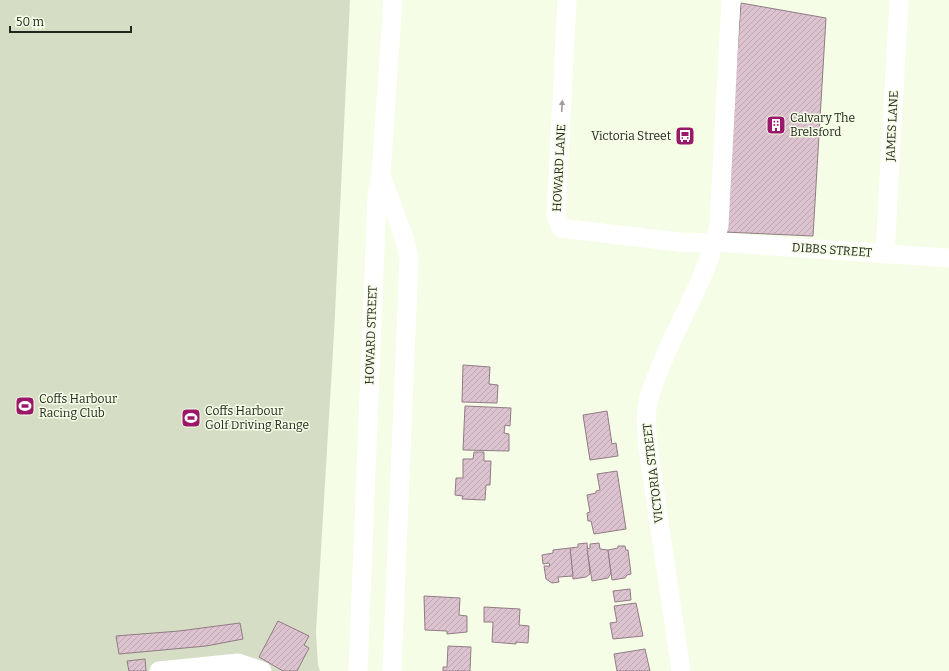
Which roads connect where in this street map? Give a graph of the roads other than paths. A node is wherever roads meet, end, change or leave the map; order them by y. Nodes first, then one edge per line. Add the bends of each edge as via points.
1 (393, 0) edge
2 (567, 0) edge
3 (731, 0) edge
4 (899, 0) edge
5 (381, 174) junction
6 (715, 242) junction
7 (885, 253) junction
8 (949, 258) edge
9 (159, 671) edge
10 (262, 671) edge
11 (358, 671) edge
12 (392, 671) edge
13 (681, 671) edge

1 - 5 street, HOWARD STREET
6 -> 2 street, HOWARD LANE via 686,243 561,228 556,216
3 - 6 street, VICTORIA STREET via 719,224
4 - 7 street, JAMES LANE
5 - 11 street, HOWARD STREET via 377,198
5 - 12 street via 409,258
6 - 7 street, DIBBS STREET
6 - 13 street, VICTORIA STREET via 651,390 646,419
7 - 8 street, DIBBS STREET
9 - 10 street via 238,663

